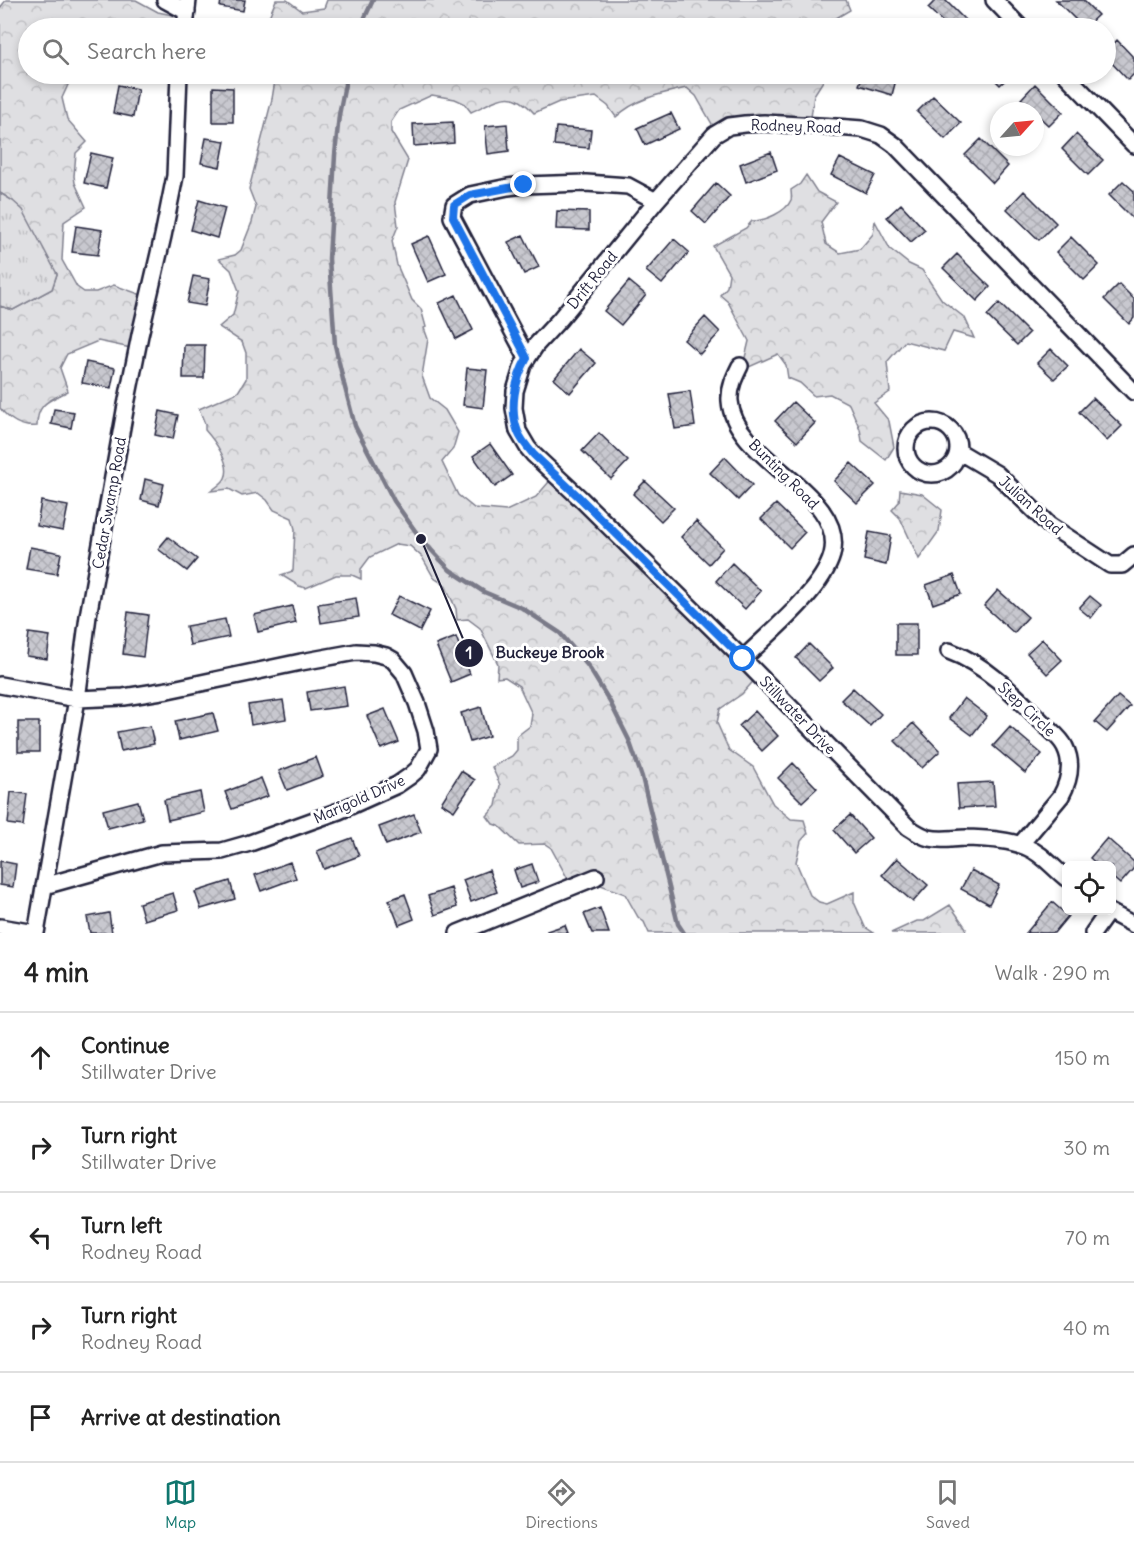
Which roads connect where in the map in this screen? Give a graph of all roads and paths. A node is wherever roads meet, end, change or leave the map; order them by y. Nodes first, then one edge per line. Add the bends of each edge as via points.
1 (165, 0) edge
2 (994, 0) edge
3 (188, 6) edge
4 (1011, 18) edge
5 (179, 84) edge
6 (1075, 84) edge
7 (1134, 145) edge
8 (656, 201) junction
9 (527, 358) junction
10 (740, 366) dead end
11 (1134, 392) edge
12 (958, 452) dead end
13 (1134, 555) edge
14 (949, 651) dead end
15 (743, 659) junction
16 (0, 685) edge
17 (77, 699) junction
18 (1020, 845) junction
19 (1062, 875) edge
20 (596, 876) dead end
21 (44, 886) junction
22 (1104, 915) edge
23 (1115, 915) edge
24 (1134, 925) edge
25 (0, 927) edge
26 (467, 931) edge
27 (36, 933) edge
28 (1093, 933) edge

1 - 3 street
2 - 4 street
5 - 17 street, Cedar Swamp Road via 175,176 124,416
6 - 7 street
8 - 9 street, Drift Road
8 - 9 street via 628,186 586,183 508,187 470,195 454,205 453,217
8 - 11 street, Rodney Road via 714,135 729,126 765,123 836,127 881,135
9 - 15 street, Stillwater Drive via 515,391 514,408 518,431 528,448
10 - 15 street, Bunting Road via 730,394 735,421 749,441 807,494 828,520 833,536 832,555 817,585
12 - 13 street, Julian Road via 997,474 1049,525 1110,565 1122,564
14 - 18 street, Step Circle via 966,657 992,675 1065,747 1069,777 1065,789
15 - 18 street, Stillwater Drive via 908,827 936,839 980,838
16 - 17 street, Marigold Drive
17 - 21 street, Cedar Swamp Road
17 - 21 street, Marigold Drive via 168,690 356,652 374,653 393,660 404,673 429,748 418,769 383,792 250,843 222,851 162,853
18 - 19 street, Stillwater Drive via 1034,851
20 - 26 street
21 - 27 street, Cedar Swamp Road
22 - 28 street
23 - 24 street
25 - 27 street

